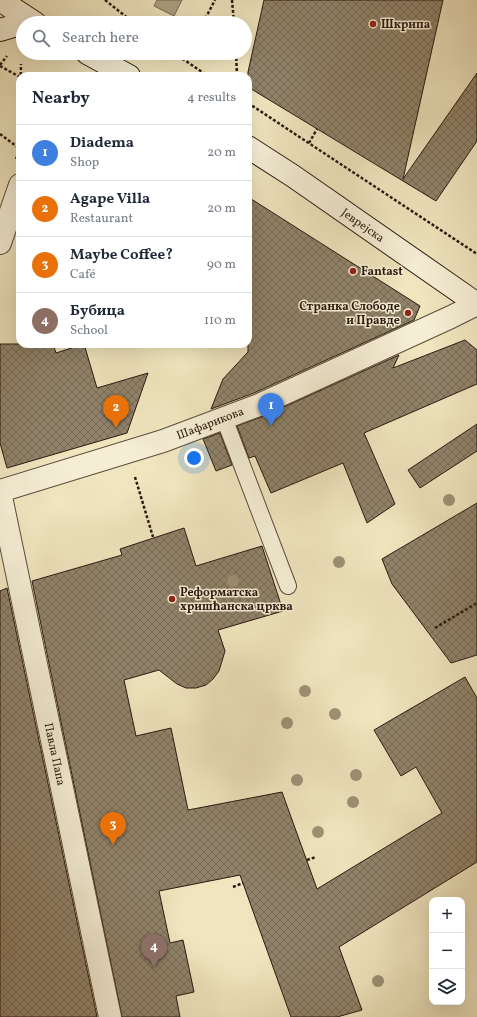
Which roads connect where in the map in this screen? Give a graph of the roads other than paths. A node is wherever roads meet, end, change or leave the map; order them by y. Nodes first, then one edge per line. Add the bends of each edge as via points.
1 (0, 0) edge
2 (32, 14) edge
3 (16, 22) edge
4 (0, 30) edge
5 (100, 60) edge
6 (122, 72) edge
7 (252, 150) edge
8 (16, 197) edge
9 (0, 243) edge
10 (477, 304) edge
11 (224, 418) junction
12 (0, 491) edge
13 (288, 586) dead end
14 (110, 1017) edge

1 - 2 street
3 - 4 street
5 - 6 street
7 - 10 street, Јеврејска via 293,176
8 - 9 street
10 - 11 street, Шафарикова via 260,405
11 - 12 street, Шафарикова via 163,441
11 - 13 lane
12 - 14 street, Павла Папа

